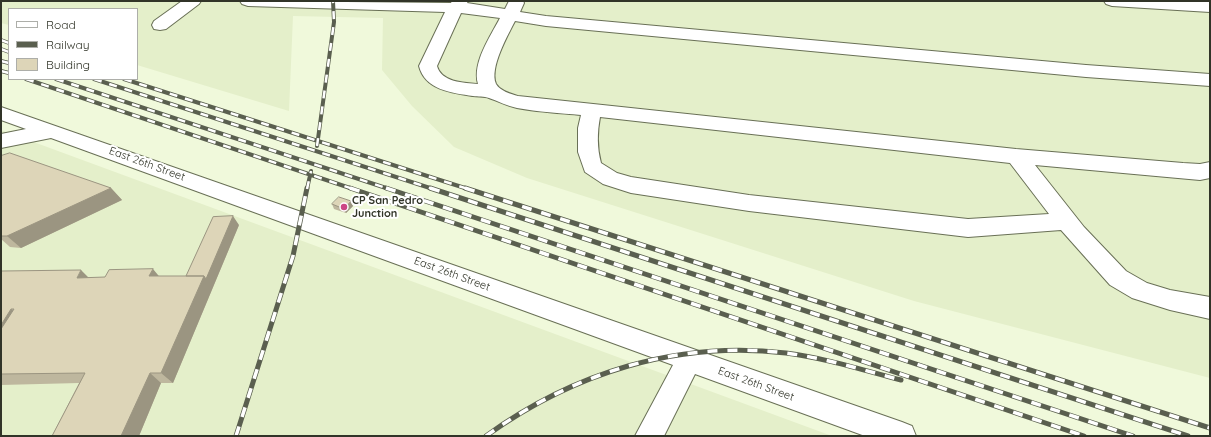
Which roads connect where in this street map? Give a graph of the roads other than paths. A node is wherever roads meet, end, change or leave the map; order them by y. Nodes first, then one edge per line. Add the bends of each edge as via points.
1 (193, 1) edge
2 (248, 1) edge
3 (1112, 1) edge
4 (458, 4) edge
5 (1210, 7) edge
6 (514, 8) edge
7 (160, 25) dead end
8 (1210, 80) edge
9 (494, 92) junction
10 (592, 110) junction
11 (3, 116) edge
12 (52, 130) junction
13 (1, 142) edge
14 (1016, 156) junction
15 (1210, 170) edge
16 (1066, 221) junction
17 (1210, 308) edge
18 (689, 360) junction
19 (649, 436) edge
20 (902, 436) edge

1 - 7 street
2 - 4 street via 333,5
3 - 5 street
4 - 6 street
4 - 9 street via 448,20 428,66 428,72 437,82
6 - 8 street via 546,21 1086,71
6 - 9 street via 485,74 488,86
9 - 10 street via 518,102
10 - 14 street
10 - 16 street via 588,128 588,152 592,167 610,179 631,186 749,203 968,228
11 - 12 street, East 26th Street
12 - 13 street
12 - 18 street, East 26th Street
14 - 15 street via 1183,171
14 - 16 street
16 - 17 street via 1118,278 1140,291
18 - 19 street
18 - 20 street, East 26th Street

